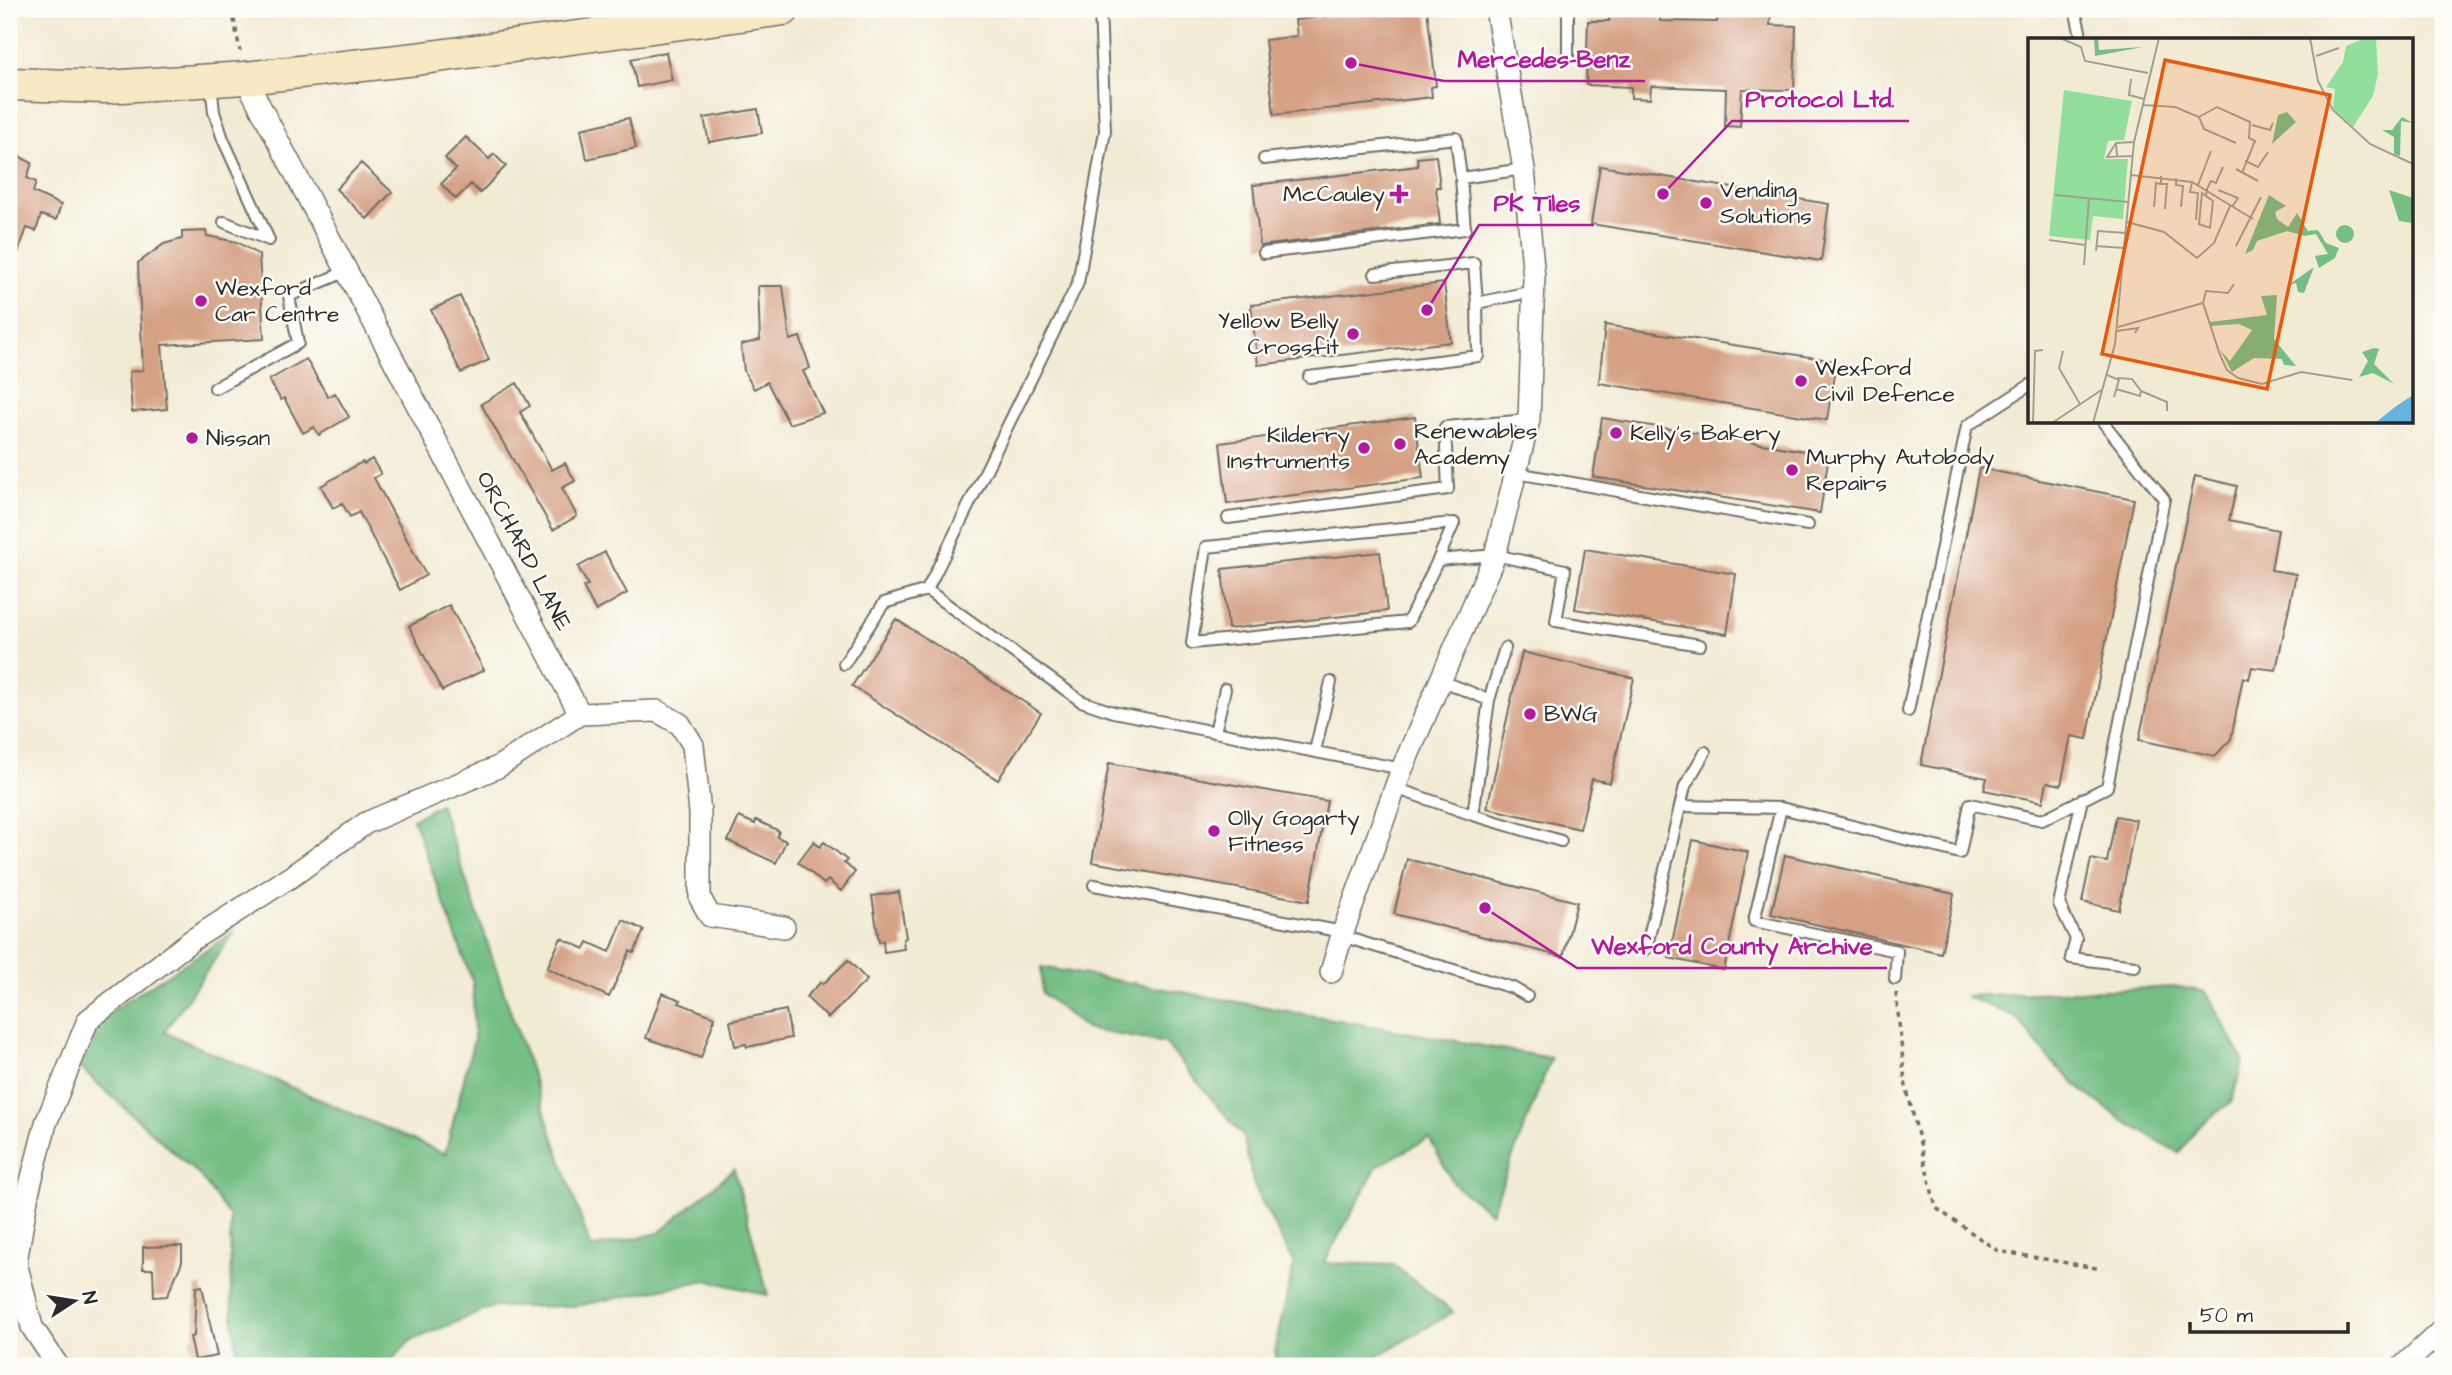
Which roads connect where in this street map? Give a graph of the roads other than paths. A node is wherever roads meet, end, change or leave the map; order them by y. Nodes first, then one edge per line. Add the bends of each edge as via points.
1 (784, 9) edge
2 (1100, 9) edge
3 (1496, 9) edge
4 (2075, 9) edge
5 (1568, 14) dead end
6 (2081, 38) edge
7 (1568, 57) dead end
8 (245, 78) junction
9 (211, 80) junction
10 (9, 84) edge
11 (1264, 159) dead end
12 (1524, 169) junction
13 (1461, 178) junction
14 (224, 222) dead end
15 (1264, 253) dead end
16 (347, 271) junction
17 (1375, 274) dead end
18 (1534, 291) junction
19 (1477, 303) junction
20 (1309, 377) dead end
21 (2028, 386) edge
22 (215, 388) dead end
23 (1529, 420) junction
24 (2105, 424) edge
25 (1516, 473) junction
26 (1228, 518) dead end
27 (1808, 526) dead end
28 (1494, 555) junction
29 (1438, 560) junction
30 (927, 590) junction
31 (1700, 645) dead end
32 (1505, 648) dead end
33 (844, 664) dead end
34 (1440, 680) junction
35 (1331, 682) dead end
36 (1224, 689) dead end
37 (1489, 700) junction
38 (1908, 711) dead end
39 (580, 714) junction
40 (1215, 732) junction
41 (1315, 751) junction
42 (1705, 752) dead end
43 (1399, 778) junction
44 (2082, 799) junction
45 (1681, 806) junction
46 (1780, 808) junction
47 (1473, 815) junction
48 (1561, 841) dead end
49 (1094, 886) dead end
50 (784, 927) dead end
51 (1343, 932) junction
52 (1646, 949) dead end
53 (2135, 966) dead end
54 (1331, 972) dead end
55 (1895, 979) road end
56 (1527, 996) dead end
57 (2443, 1329) edge
58 (58, 1366) edge
59 (2403, 1366) edge

1 - 8 main road
2 - 30 lane via 1105,131 1078,283
3 - 12 street
4 - 6 lane
5 - 7 lane
8 - 9 main road
8 - 16 street, ORCHARD LANE
9 - 10 main road via 106,87
9 - 14 lane via 214,113 223,139 269,240
11 - 13 lane via 1456,138
12 - 13 lane
12 - 18 street
13 - 15 lane via 1465,229
16 - 22 lane via 289,296 298,343
16 - 39 street, ORCHARD LANE
17 - 19 lane via 1474,262
18 - 19 lane
18 - 23 street
19 - 20 lane via 1478,356
21 - 38 lane via 1967,426
23 - 25 street
23 - 26 lane via 1446,427 1448,489
24 - 44 lane via 2164,499 2107,787
25 - 27 lane
25 - 28 street
28 - 29 lane
28 - 31 lane via 1566,570 1556,621
28 - 34 street
29 - 29 lane via 1454,523 1206,547 1192,643 1408,622
30 - 33 lane via 884,603
30 - 40 lane via 1081,701 1113,712
32 - 37 lane
34 - 37 lane
34 - 43 street
35 - 41 lane
36 - 40 lane
37 - 47 lane
39 - 50 street via 657,711 680,724 693,745 700,813 700,898 710,916
39 - 58 street via 498,767 366,823 192,940 88,1020 46,1123 16,1262 32,1327
40 - 41 lane
41 - 43 lane
42 - 45 lane via 1685,786
43 - 47 lane
43 - 51 street
44 - 46 lane via 2042,820 1970,804 1960,853
44 - 53 lane via 2059,904 2076,939 2071,958
45 - 46 lane
45 - 52 lane
46 - 55 lane via 1754,921 1897,951
47 - 48 lane
49 - 51 lane
51 - 54 street
51 - 56 lane via 1351,940 1476,974
57 - 59 street

